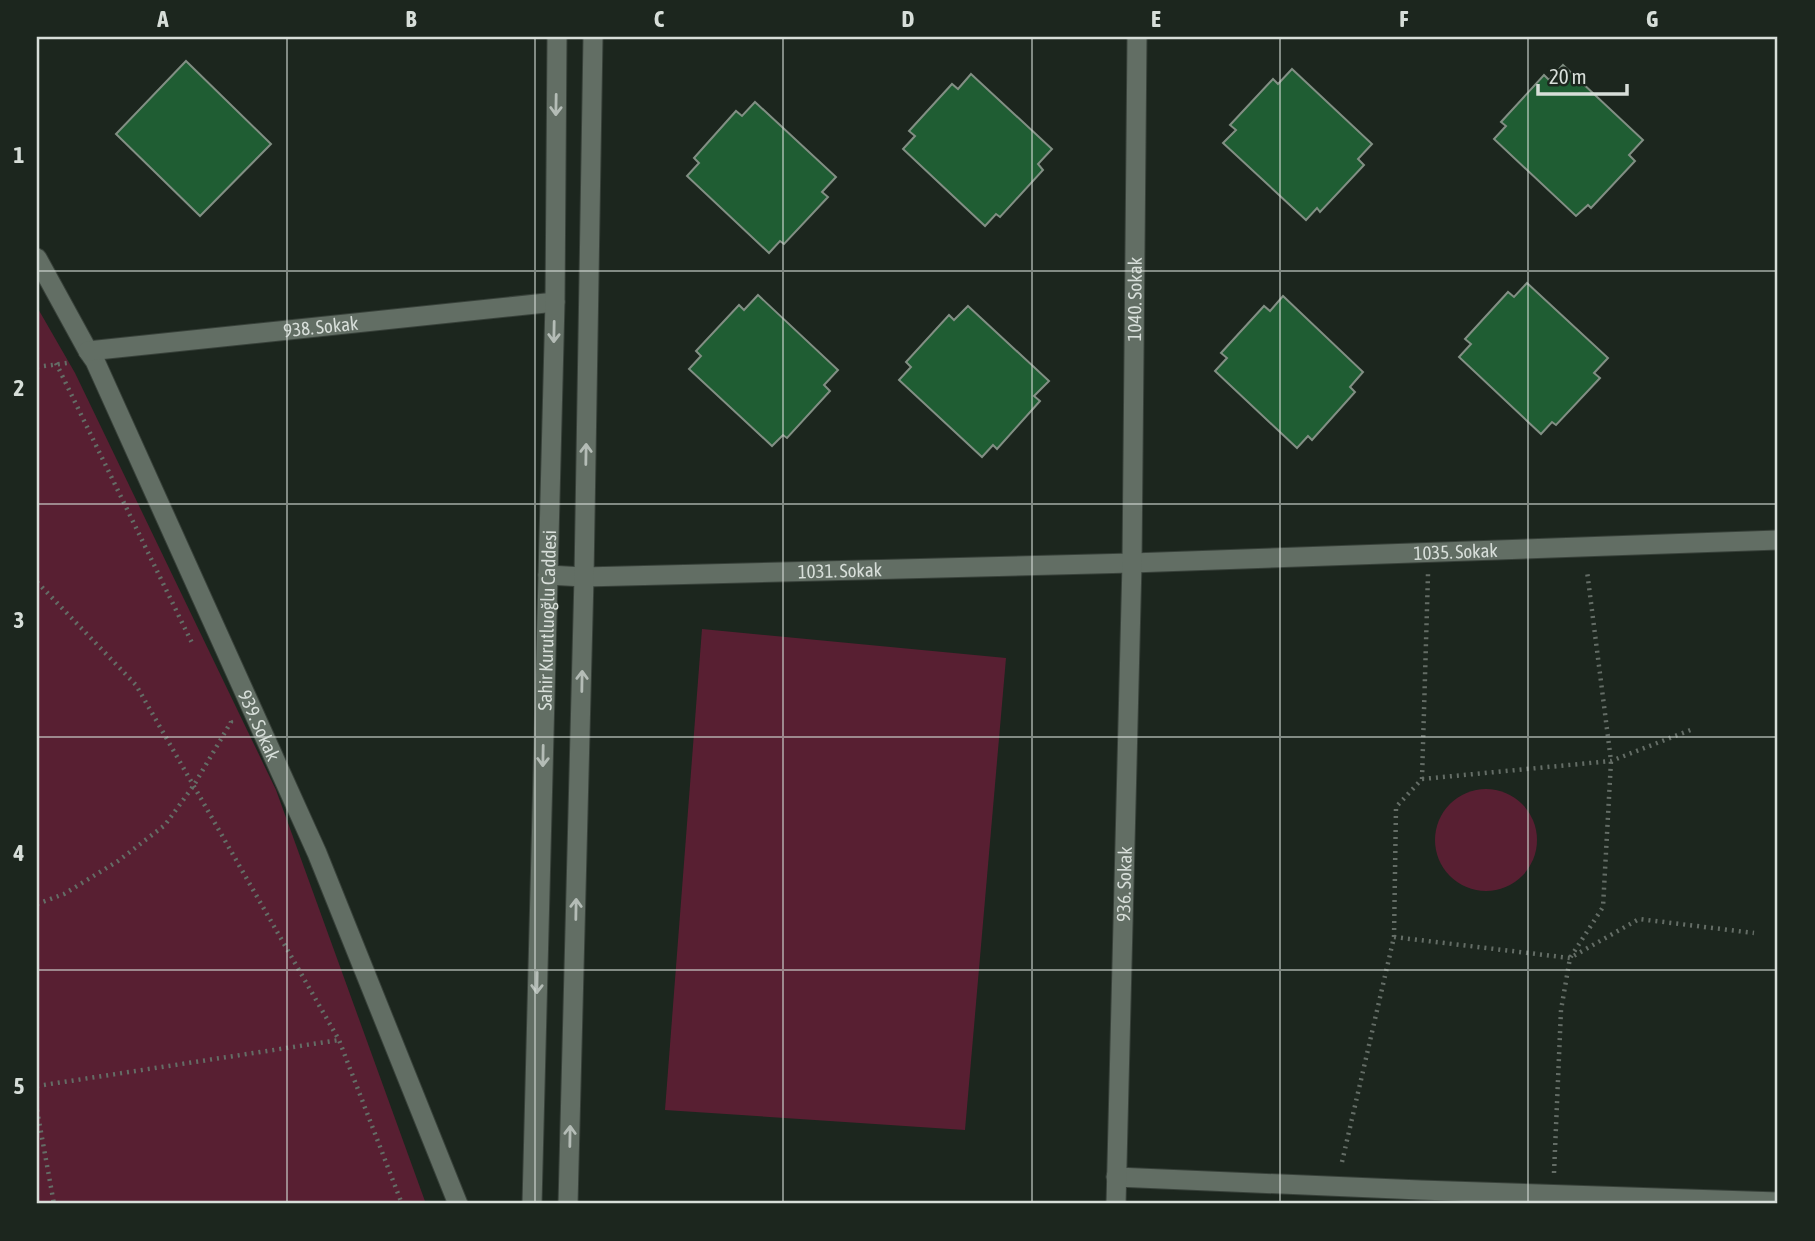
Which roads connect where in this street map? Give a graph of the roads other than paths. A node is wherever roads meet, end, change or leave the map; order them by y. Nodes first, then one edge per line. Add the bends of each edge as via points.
1 (557, 37) edge
2 (593, 37) edge
3 (1138, 37) edge
4 (37, 258) edge
5 (555, 302) junction
6 (88, 351) junction
7 (1778, 540) edge
8 (1132, 563) junction
9 (548, 575) junction
10 (584, 577) junction
11 (1116, 1177) junction
12 (1420, 1197) edge
13 (1778, 1202) edge
14 (458, 1204) edge
15 (532, 1204) edge
16 (568, 1204) edge
17 (1116, 1204) edge

1 -> 5 street, Sahir Kurutluoğlu Caddesi
10 -> 2 street, Sahir Kurutluoğlu Caddesi
3 - 8 street, 1040. Sokak
4 - 6 street, 939. Sokak
5 - 6 street, 938. Sokak
5 -> 9 street, Sahir Kurutluoğlu Caddesi
6 - 14 street, 939. Sokak via 317,853
7 - 8 street, 1035. Sokak
8 - 10 street, 1031. Sokak
8 - 11 street, 936. Sokak
9 - 10 street, 1031. Sokak
9 -> 15 street, Sahir Kurutluoğlu Caddesi
16 -> 10 street, Sahir Kurutluoğlu Caddesi
11 - 12 street via 1337,1186
11 - 17 street, 936. Sokak
12 - 13 street via 1553,1195

